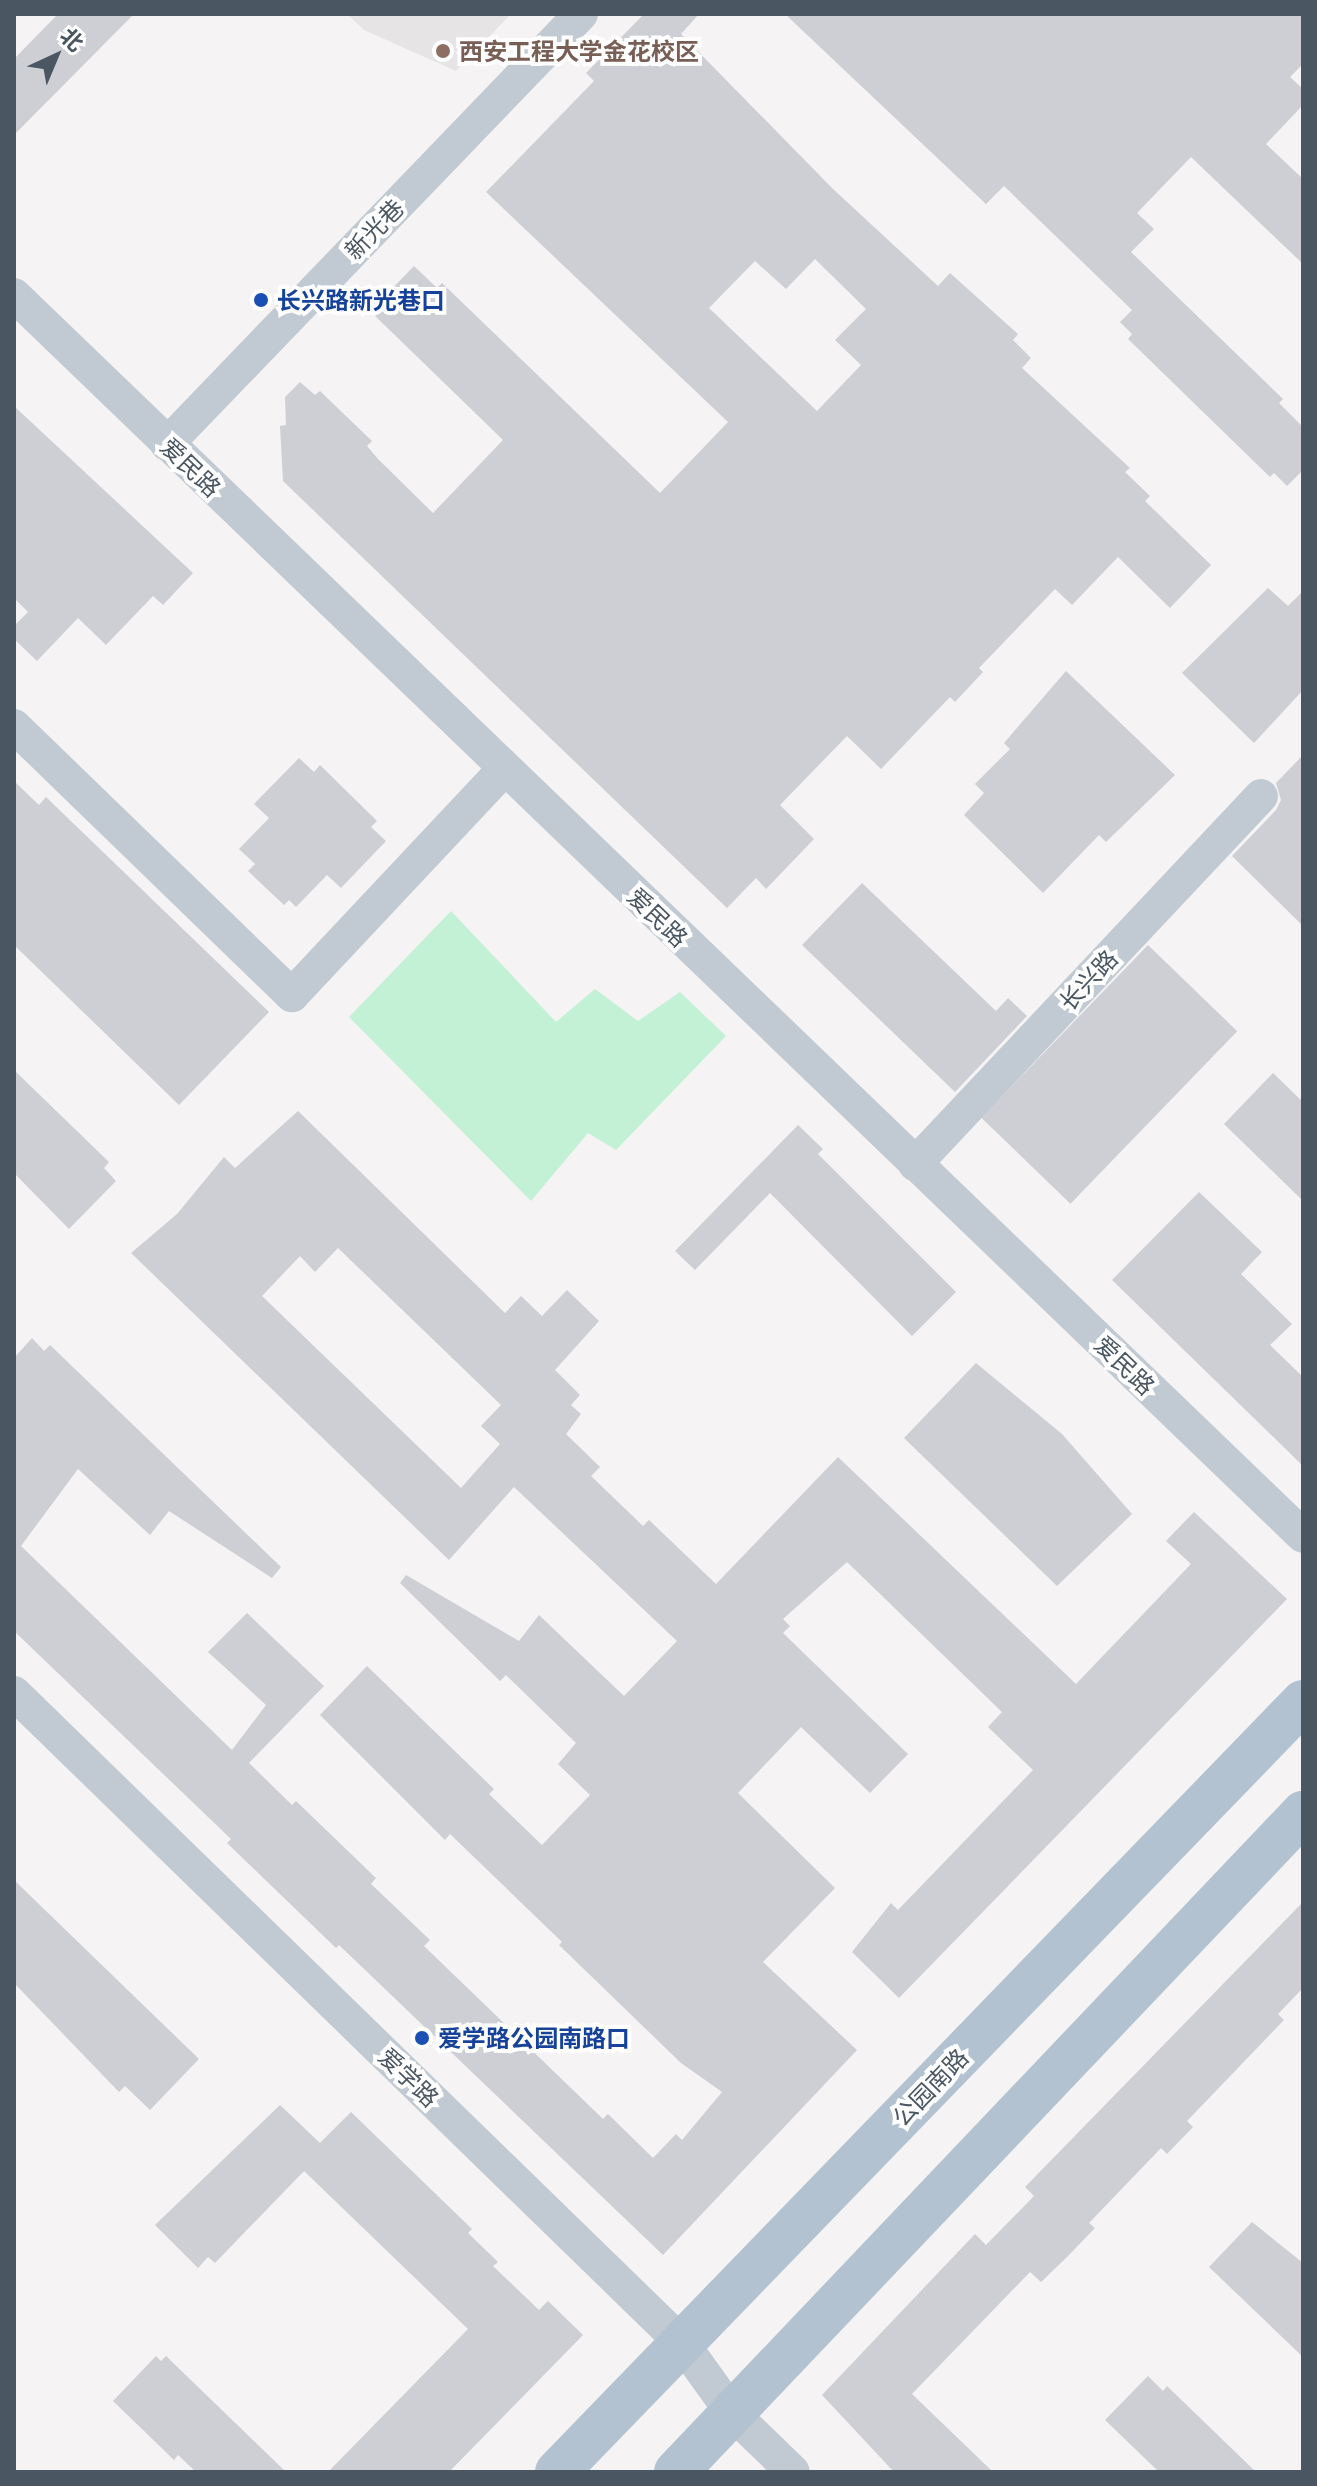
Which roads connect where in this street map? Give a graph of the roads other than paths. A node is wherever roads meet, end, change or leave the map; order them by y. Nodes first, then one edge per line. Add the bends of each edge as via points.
1 (581, 14) edge
2 (14, 295) edge
3 (167, 444) junction
4 (14, 726) edge
5 (504, 769) junction
6 (1261, 796) dead end
7 (915, 1164) junction
8 (1303, 1536) edge
9 (14, 1693) edge
10 (1303, 1702) edge
11 (1303, 1813) edge
12 (682, 2343) junction
13 (733, 2414) junction
14 (557, 2472) edge
15 (676, 2472) edge
16 (793, 2472) edge

1 - 3 street, 新光巷
2 - 3 street, 爱民路
3 - 5 street, 爱民路
4 - 5 street via 292,995
5 - 7 street, 爱民路
6 - 7 street, 长兴路
7 - 8 street, 爱民路
9 - 12 street, 爱学路
10 - 12 main road, 公园南路
11 - 13 main road
12 - 13 street, 爱学路
12 - 14 main road, 公园南路
13 - 15 main road
13 - 16 street, 爱学路

